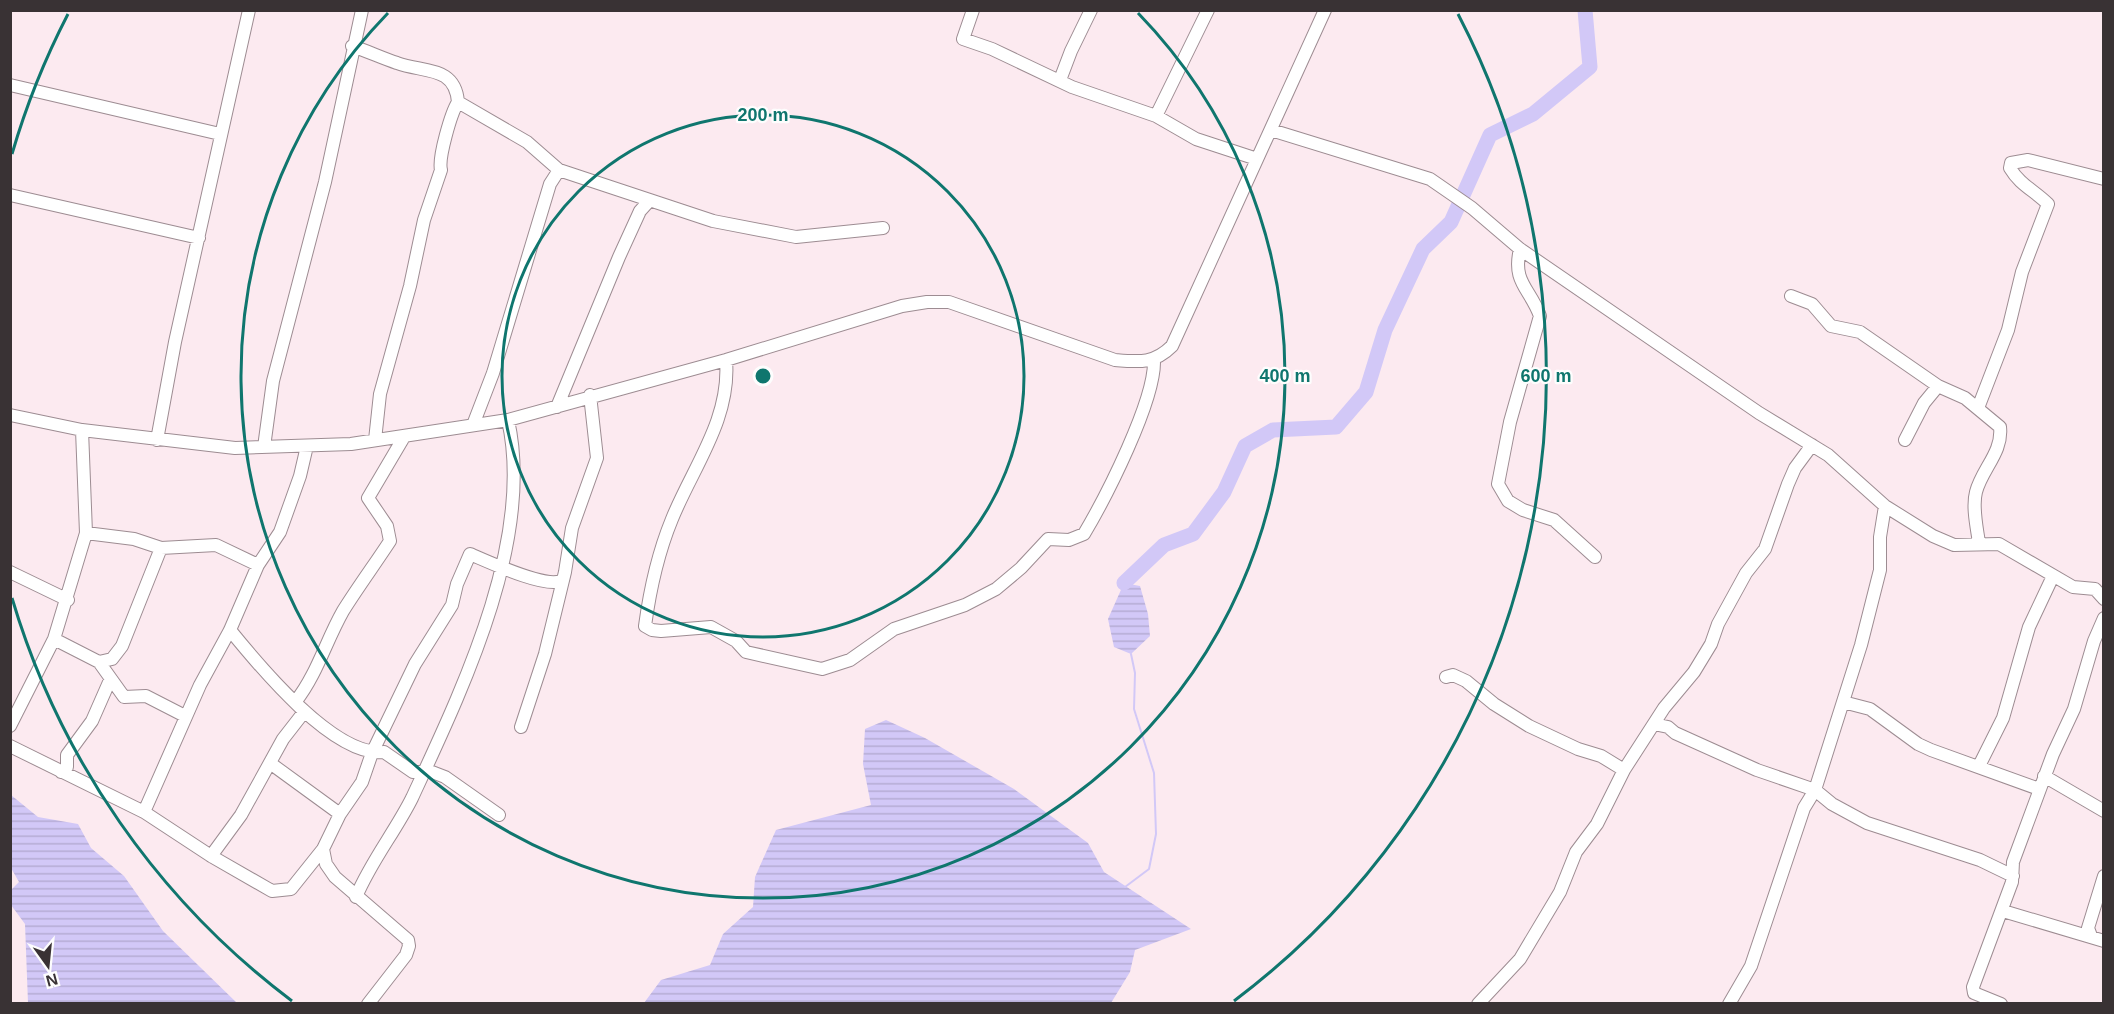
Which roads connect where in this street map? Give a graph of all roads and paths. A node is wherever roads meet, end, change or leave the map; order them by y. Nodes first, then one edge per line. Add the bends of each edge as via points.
1 (249, 10) edge
2 (362, 10) edge
3 (973, 10) edge
4 (1091, 10) edge
5 (1208, 10) edge
6 (1325, 10) edge
7 (352, 46) junction
8 (1060, 80) junction
9 (10, 85) edge
10 (458, 102) junction
11 (1156, 116) junction
12 (1271, 130) junction
13 (220, 134) junction
14 (1257, 159) junction
15 (559, 170) junction
16 (2103, 179) edge
17 (10, 195) edge
18 (650, 200) junction
19 (883, 228) dead end
20 (199, 238) junction
21 (1520, 249) junction
22 (1791, 296) dead end
23 (726, 360) junction
24 (1154, 361) junction
25 (1938, 386) junction
26 (590, 395) junction
27 (557, 407) junction
28 (1978, 408) junction
29 (10, 414) edge
30 (508, 420) junction
31 (473, 425) junction
32 (82, 430) junction
33 (404, 437) junction
34 (157, 440) junction
35 (375, 440) junction
36 (1905, 440) dead end
37 (307, 446) junction
38 (1812, 446) junction
39 (264, 447) junction
40 (1885, 506) junction
41 (86, 533) junction
42 (1979, 543) junction
43 (161, 548) junction
44 (1595, 557) dead end
45 (258, 565) junction
46 (503, 568) junction
47 (10, 572) edge
48 (2053, 576) junction
49 (2103, 579) edge
50 (561, 581) junction
51 (2095, 589) junction
52 (2103, 599) edge
53 (68, 600) junction
54 (2103, 618) edge
55 (230, 630) junction
56 (54, 639) junction
57 (99, 662) junction
58 (1446, 677) dead end
59 (110, 680) junction
60 (296, 701) junction
61 (1843, 702) junction
62 (304, 712) junction
63 (185, 717) junction
64 (1654, 724) junction
65 (10, 726) edge
66 (521, 727) dead end
67 (10, 746) edge
68 (372, 753) junction
69 (270, 763) junction
70 (1979, 766) junction
71 (1624, 770) junction
72 (61, 772) junction
73 (422, 773) junction
74 (2044, 776) junction
75 (2039, 789) junction
76 (1815, 790) junction
77 (2103, 811) edge
78 (144, 812) junction
79 (340, 814) junction
80 (499, 815) dead end
81 (323, 849) junction
82 (211, 856) junction
83 (2013, 876) junction
84 (2103, 876) edge
85 (356, 897) junction
86 (2003, 911) junction
87 (2091, 936) junction
88 (2103, 941) edge
89 (368, 1004) edge
90 (1478, 1004) edge
91 (1729, 1004) edge
92 (2001, 1004) edge

1 - 13 street
2 - 7 street
3 - 8 street via 963,39
4 - 8 street
5 - 11 street
6 - 12 street
7 - 10 street via 445,76 454,85
7 - 39 street via 345,96 273,381
8 - 11 street
9 - 13 street
10 - 15 street via 527,142
10 - 35 street via 451,113 448,138 439,162 441,170 424,220 380,394
11 - 14 street via 1196,139
12 - 14 street
12 - 21 street via 1430,179
13 - 20 street
14 - 24 street via 1172,346
15 - 18 street
15 - 31 street via 550,184 496,363
16 - 28 street via 2028,160 2011,163 2018,182 2048,204 2022,272 2008,330
17 - 20 street
18 - 19 street via 713,221 796,237
18 - 27 street via 640,211 619,257
20 - 34 street
21 - 38 street
21 - 44 street via 1516,267 1540,316 1510,422 1498,484 1508,501 1554,520
22 - 25 street via 1812,304 1830,326 1860,332
23 - 24 street via 902,306 949,302 1115,360
23 - 24 street via 728,381 722,404 657,561 645,626 661,631 711,627 736,641 746,652 822,669 850,660 894,629 996,589 1048,539 1069,540 1084,534 1143,412
23 - 26 street
25 - 28 street
25 - 36 street via 1924,403
26 - 27 street
26 - 50 street via 597,458 572,528 566,572
27 - 30 street
28 - 42 street via 2000,427 2001,437 1975,495
29 - 32 street
30 - 31 street
30 - 46 street via 515,461
31 - 33 street
32 - 34 street
32 - 41 street
33 - 35 street
33 - 60 street via 368,498 387,526 390,541 344,611 310,682
34 - 39 street
35 - 37 street
37 - 39 street
37 - 45 street via 280,532
38 - 40 street via 1828,455
38 - 64 street via 1788,484 1765,549 1746,573 1694,672
40 - 42 street via 1933,536 1954,544
40 - 61 street via 1880,570
41 - 43 street via 134,539
41 - 53 street
42 - 48 street via 1999,544
43 - 45 street via 216,545
43 - 57 street via 122,646 112,659
45 - 55 street
46 - 50 street via 554,584
46 - 68 street via 470,554 452,605 415,664
46 - 73 street via 495,599 450,714
47 - 53 street
48 - 51 street via 2073,587
48 - 70 street via 2029,627 2003,718
49 - 51 street
50 - 66 street via 545,654
51 - 52 street
53 - 56 street
54 - 74 street via 2074,709
55 - 60 street
55 - 63 street
56 - 57 street
56 - 65 street
57 - 59 street
58 - 71 street via 1453,675 1466,681 1529,726 1601,756
59 - 63 street via 124,697 146,696
59 - 72 street via 92,721
60 - 62 street
61 - 70 street via 1870,709 1918,744
61 - 76 street
62 - 68 street via 347,743
62 - 69 street
63 - 78 street
64 - 71 street
64 - 76 street via 1757,770
67 - 72 street
68 - 73 street via 384,752 413,772
68 - 79 street via 362,782
69 - 79 street
69 - 82 street via 242,814
70 - 75 street
71 - 90 street via 1520,959
72 - 78 street
73 - 80 street via 445,777
73 - 85 street via 411,799 367,869
74 - 75 street
74 - 77 street
75 - 83 street via 2013,862
76 - 83 street via 1867,824 1980,860
76 - 91 street via 1804,808 1751,966
78 - 82 street
79 - 81 street
81 - 82 street via 291,889 283,891 272,891
81 - 85 street via 331,871
83 - 86 street
84 - 87 street via 2088,928
85 - 89 street via 404,935 409,946
86 - 87 street
86 - 92 street via 1973,987 1974,993
87 - 88 street

